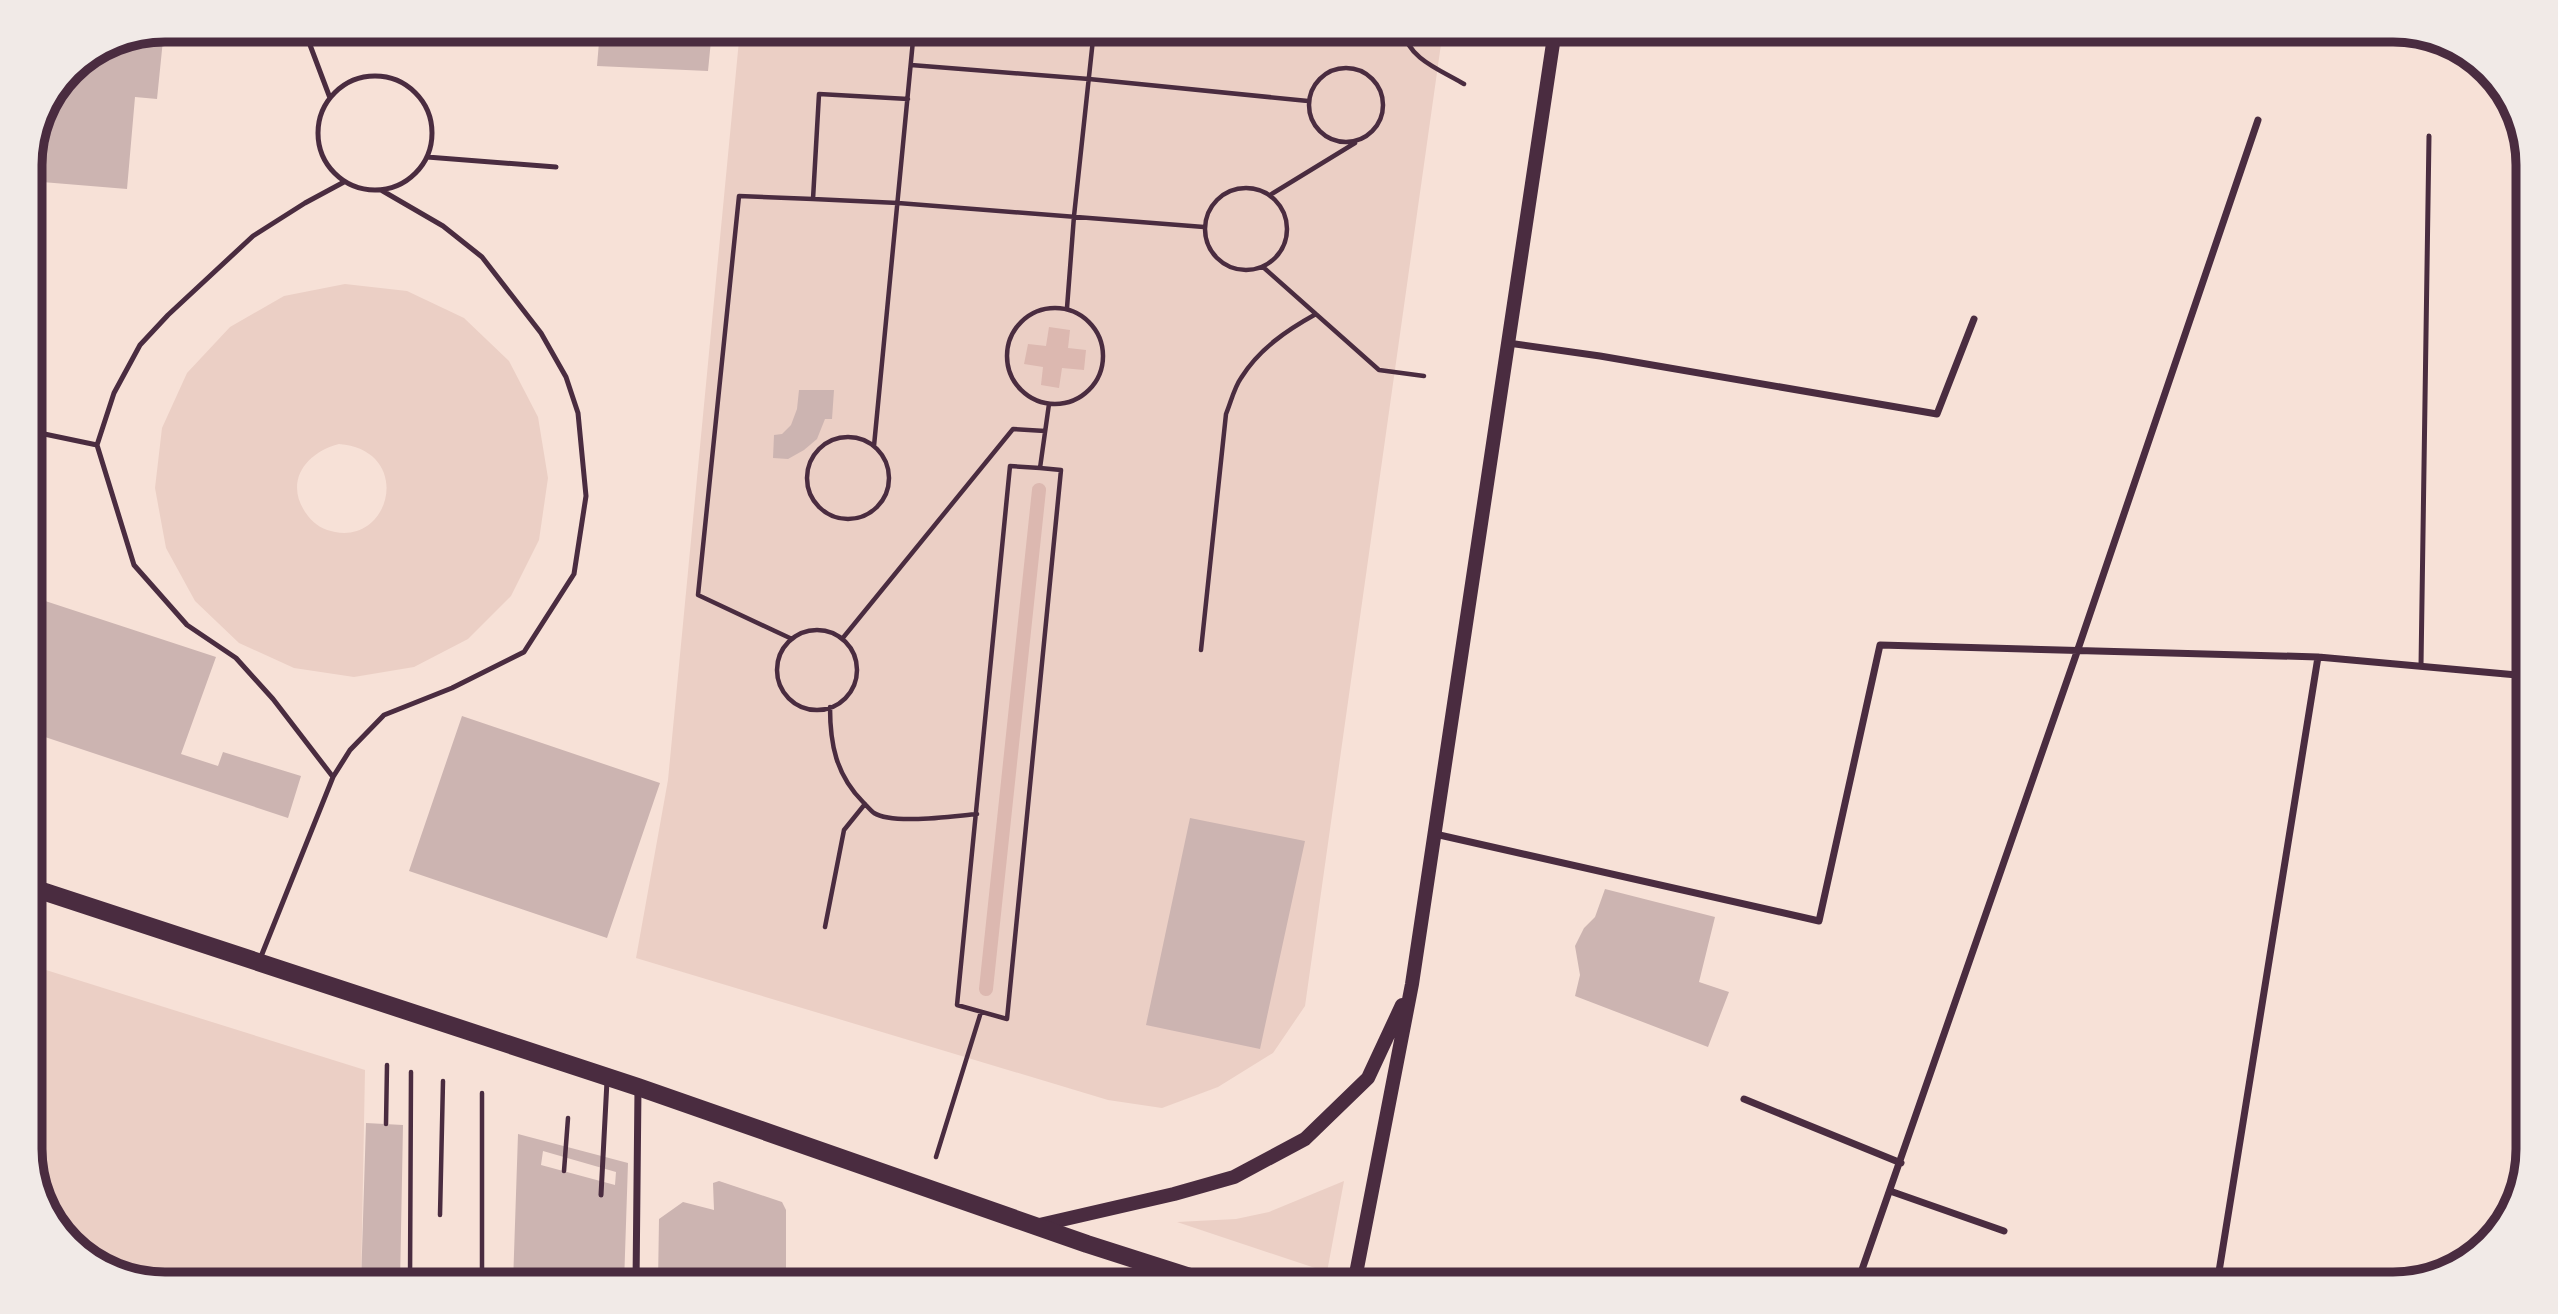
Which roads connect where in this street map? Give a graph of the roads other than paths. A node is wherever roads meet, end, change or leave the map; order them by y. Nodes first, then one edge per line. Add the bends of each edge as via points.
1 (309, 42) edge
2 (1553, 42) edge
3 (330, 98) junction
4 (2258, 120) dead end
5 (2429, 136) dead end
6 (427, 157) junction
7 (556, 167) dead end
8 (344, 182) junction
9 (381, 190) junction
10 (1975, 319) dead end
11 (1508, 343) junction
12 (42, 433) edge
13 (97, 445) junction
14 (2077, 652) junction
15 (2318, 657) junction
16 (2421, 666) junction
17 (2516, 675) edge
18 (333, 777) junction
19 (1435, 834) junction
20 (42, 891) edge
21 (259, 962) junction
22 (1412, 984) junction
23 (607, 1077) junction
24 (638, 1087) junction
25 (1744, 1099) dead end
26 (1901, 1163) junction
27 (1890, 1191) junction
28 (601, 1195) dead end
29 (1035, 1226) junction
30 (2004, 1231) dead end
31 (636, 1272) edge
32 (1175, 1272) edge
33 (1356, 1272) edge
34 (1861, 1272) edge
35 (2219, 1272) edge

1 - 3 lane
2 - 11 main road
3 - 6 lane via 344,85 379,76 413,90 431,122
3 - 8 lane via 317,133 320,152
4 - 14 street
5 - 16 lane
6 - 7 lane
6 - 9 lane via 400,185
8 - 9 lane via 362,190
8 - 13 lane via 253,236 168,315 140,345 114,393
9 - 18 lane via 443,226 482,257 541,333 566,377 578,412 586,496 574,574 524,652 384,715 350,750
10 - 11 street via 1937,414
11 - 19 main road
12 - 13 lane
13 - 18 lane via 134,565 187,625 236,658
14 - 15 street
14 - 19 street via 1880,645 1819,921
14 - 26 street
15 - 16 street
15 - 35 street
16 - 17 street
18 - 21 lane
19 - 22 main road
20 - 21 main road
21 - 23 main road
22 - 29 main road via 1368,1078 1306,1139 1234,1177
22 - 33 main road
23 - 24 main road
23 - 28 lane
24 - 29 main road
24 - 31 street
25 - 26 street
26 - 27 street
27 - 30 street
27 - 34 street
29 - 32 main road

